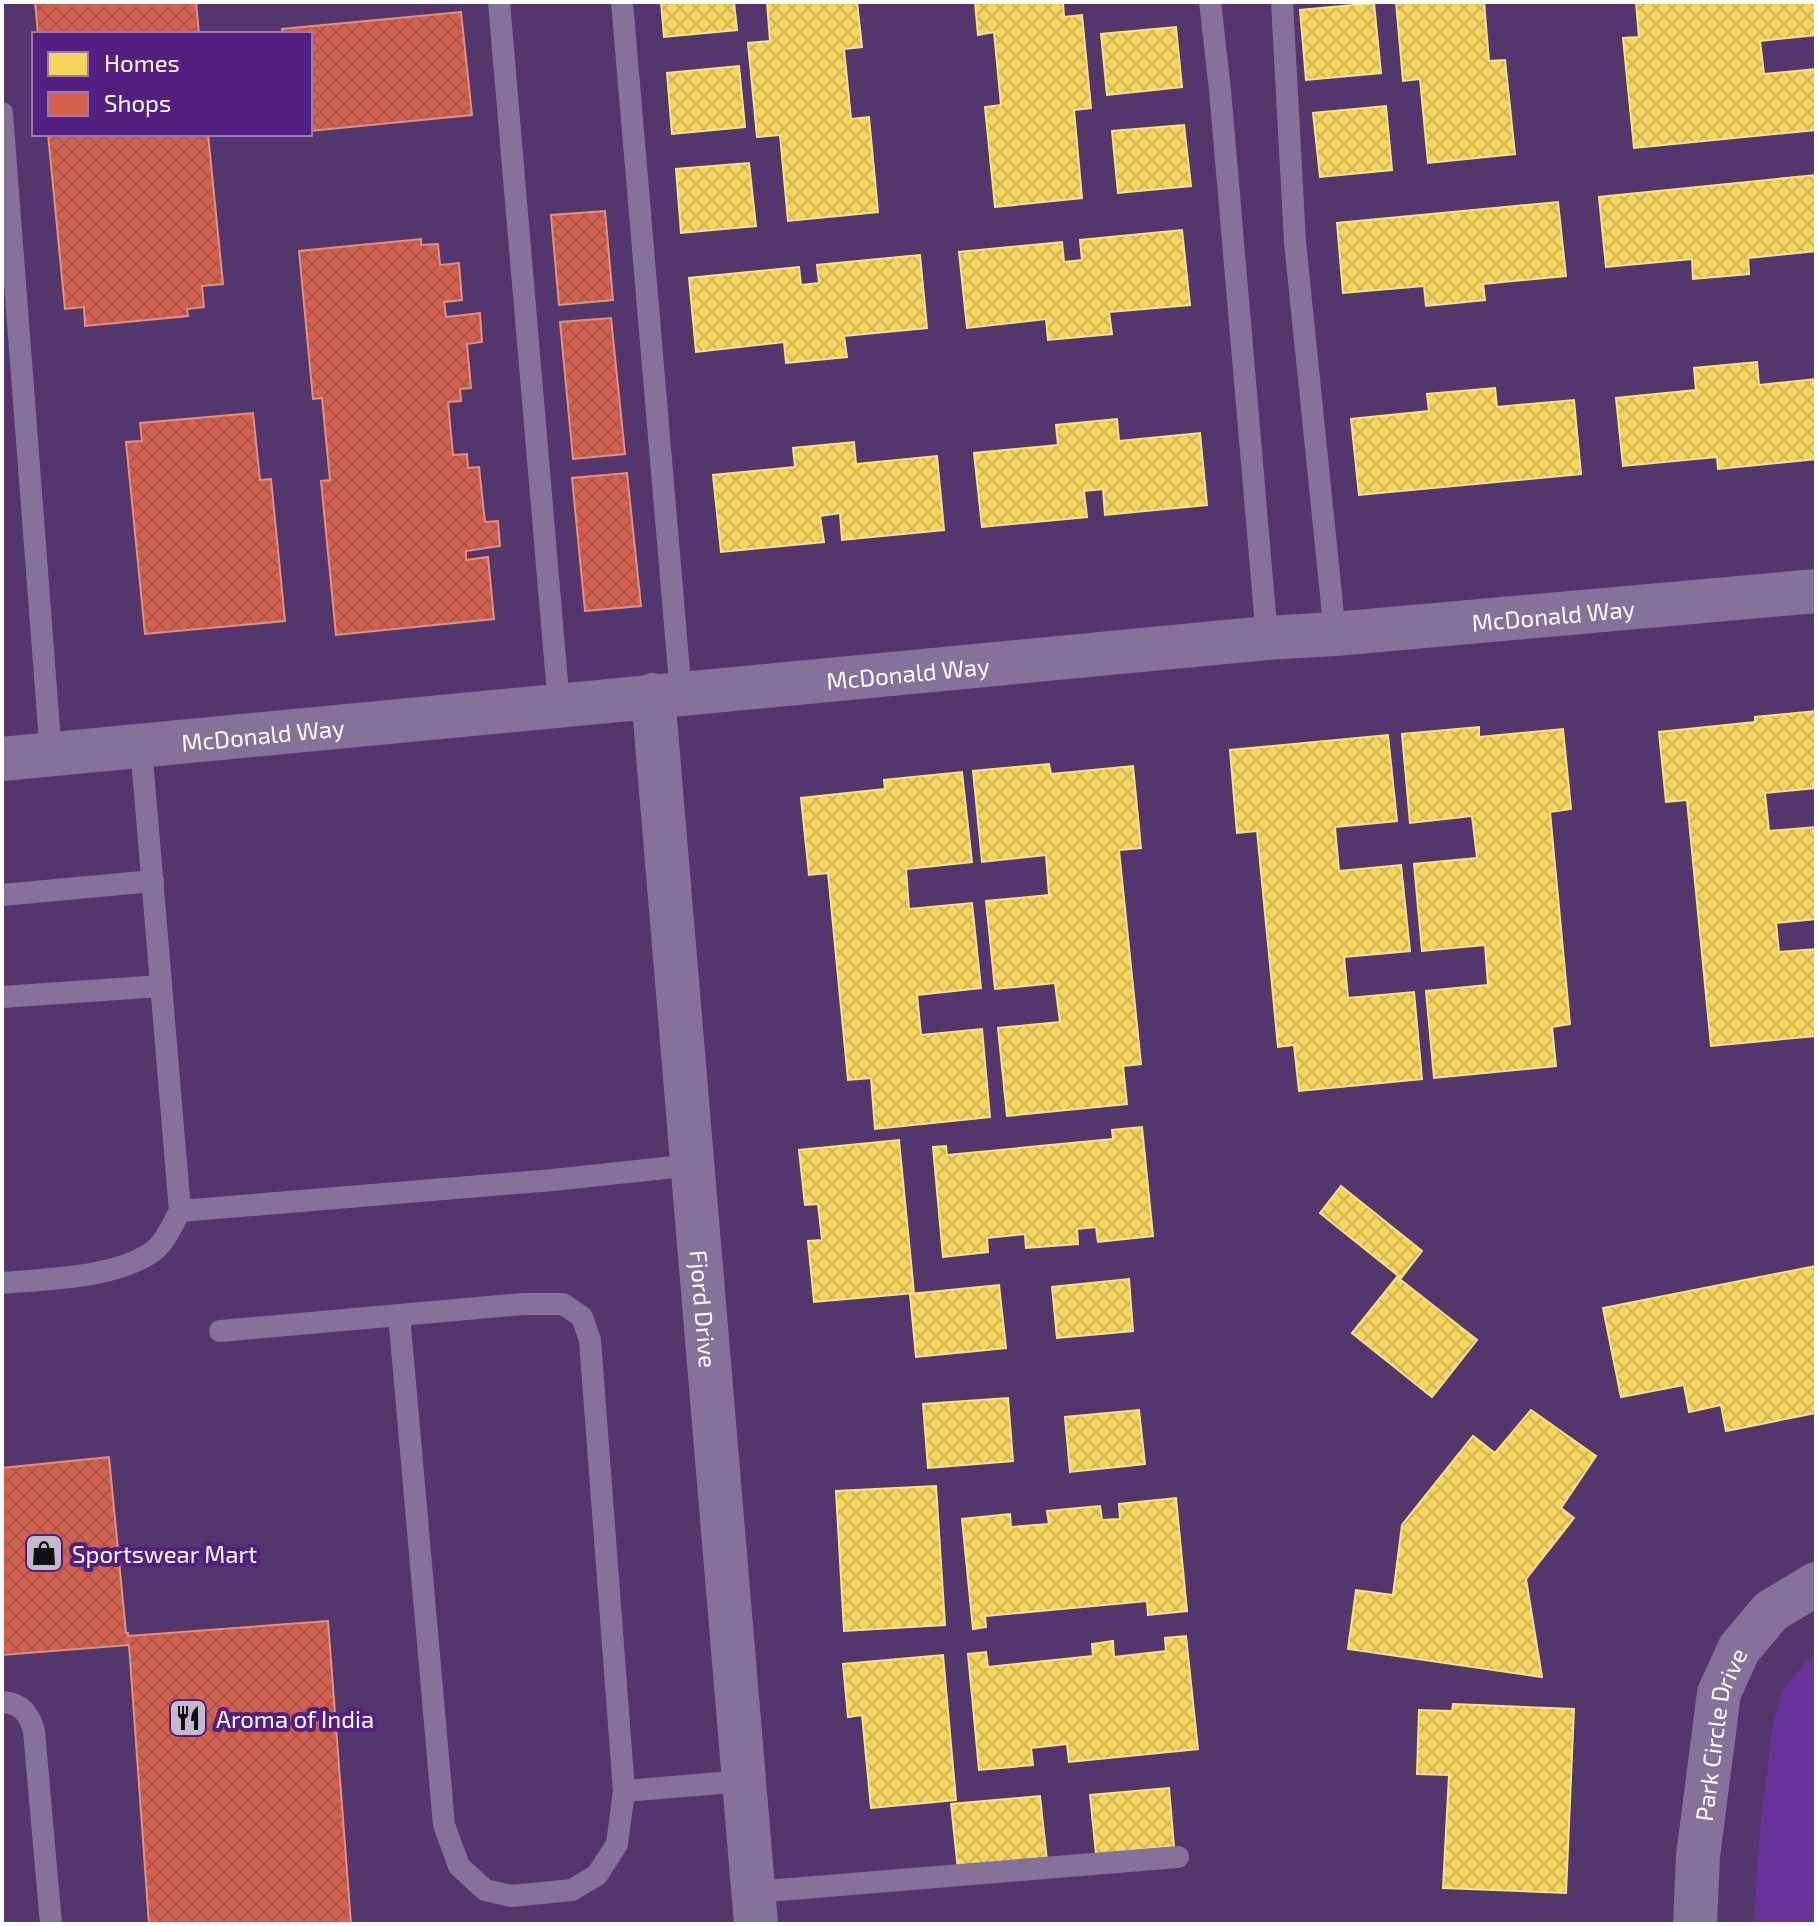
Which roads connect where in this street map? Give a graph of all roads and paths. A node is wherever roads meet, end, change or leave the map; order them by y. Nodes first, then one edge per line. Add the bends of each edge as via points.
1 (499, 2) edge
2 (622, 2) edge
3 (1210, 2) edge
4 (1282, 2) edge
5 (2, 113) edge
6 (10, 321) edge
7 (1816, 591) edge
8 (1335, 634) junction
9 (1267, 638) junction
10 (667, 695) junction
11 (559, 706) junction
12 (141, 746) junction
13 (51, 755) junction
14 (2, 759) edge
15 (153, 881) junction
16 (2, 895) edge
17 (161, 986) junction
18 (2, 997) edge
19 (693, 1165) junction
20 (180, 1211) junction
21 (2, 1283) edge
22 (399, 1315) junction
23 (220, 1331) dead end
24 (1816, 1584) edge
25 (2, 1702) edge
26 (745, 1781) junction
27 (624, 1791) junction
28 (1178, 1857) dead end
29 (755, 1908) edge
30 (51, 1924) edge
31 (1695, 1924) edge

1 - 11 lane
2 - 10 lane
3 - 9 lane
4 - 8 lane via 1295,242
5 - 6 lane
6 - 13 lane
7 - 8 street, McDonald Way
8 - 9 street, McDonald Way
9 - 10 street, McDonald Way
10 - 11 street, McDonald Way
10 - 19 street, Fjord Drive
11 - 12 street, McDonald Way
12 - 13 street, McDonald Way
12 - 15 lane
13 - 14 street, McDonald Way
15 - 16 lane
15 - 17 lane
17 - 18 lane
17 - 20 lane
19 - 20 lane
19 - 26 street, Fjord Drive
20 - 21 lane via 159,1246 138,1261 82,1276
22 - 23 lane
22 - 27 lane via 563,1304 582,1317 590,1340
22 - 27 lane via 444,1825 459,1866 485,1890 511,1896 572,1890 597,1875 617,1844
24 - 31 street, Park Circle Drive via 1771,1611 1739,1649 1719,1693 1698,1856
25 - 30 lane via 23,1708 34,1731
26 - 27 lane
26 - 29 street, Fjord Drive
28 - 29 lane

